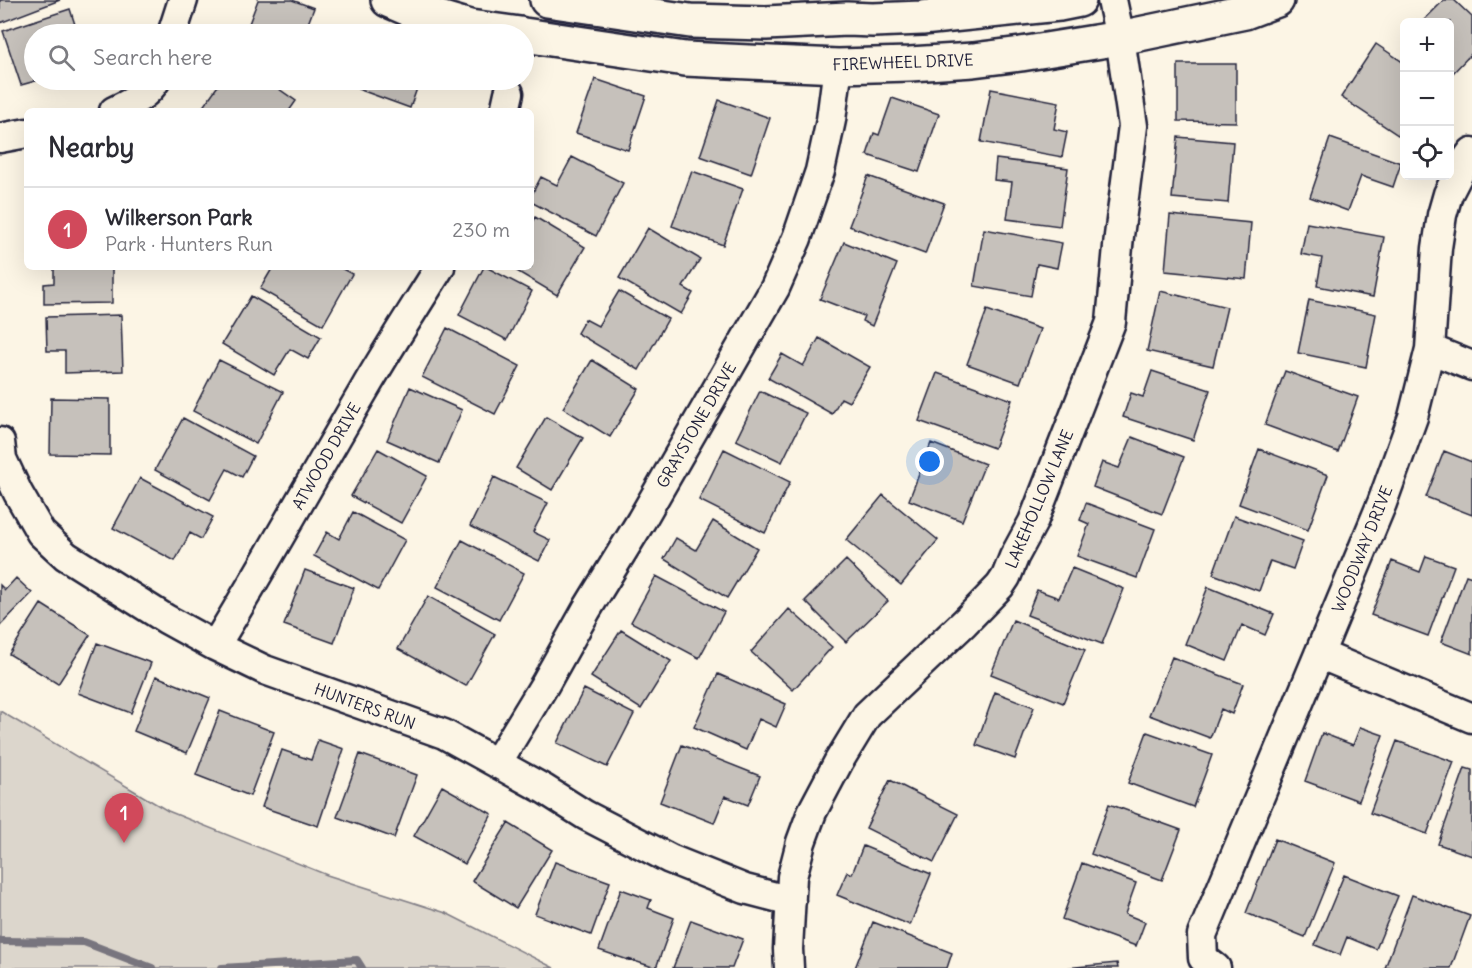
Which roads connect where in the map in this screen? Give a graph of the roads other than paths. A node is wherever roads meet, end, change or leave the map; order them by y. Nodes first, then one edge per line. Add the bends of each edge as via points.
1 (183, 0) edge
2 (548, 0) edge
3 (1079, 0) edge
4 (1113, 0) edge
5 (1277, 0) edge
6 (403, 3) edge
7 (175, 24) edge
8 (462, 24) edge
9 (534, 37) edge
10 (1120, 38) junction
11 (838, 66) junction
12 (148, 90) edge
13 (121, 108) edge
14 (24, 134) edge
15 (0, 138) edge
16 (1472, 152) edge
17 (438, 270) edge
18 (1430, 349) junction
19 (1472, 366) edge
20 (0, 442) edge
21 (215, 646) junction
22 (1319, 654) junction
23 (1472, 718) edge
24 (497, 763) junction
25 (791, 901) junction
26 (789, 968) edge
27 (1216, 968) edge

1 - 7 street
2 - 3 street via 690,21 766,23 922,18
4 - 10 street, LAKEHOLLOW LANE
5 - 10 street, FIREWHEEL DRIVE via 1245,12
6 - 8 street, FIREWHEEL DRIVE
9 - 11 street, FIREWHEEL DRIVE via 685,59
10 - 11 street, FIREWHEEL DRIVE via 973,60
10 - 25 street, LAKEHOLLOW LANE via 1133,126 1111,322 1033,522 1006,577 964,623 867,715 812,812 792,878
11 - 24 street, GRAYSTONE DRIVE via 820,171 775,288
12 - 13 street
14 - 15 street
16 - 18 street, WOODWAY DRIVE via 1448,194 1442,215
17 - 21 street, ATWOOD DRIVE
18 - 19 street
18 - 22 street, WOODWAY DRIVE via 1413,417 1382,503
20 - 21 street, HUNTERS RUN via 2,459 41,533 66,556
21 - 24 street, HUNTERS RUN via 265,670 444,734
22 - 23 street
22 - 27 street, WOODWAY DRIVE via 1202,935 1203,958
24 - 25 street, HUNTERS RUN via 670,859 745,889
25 - 26 street, LAKEHOLLOW LANE

